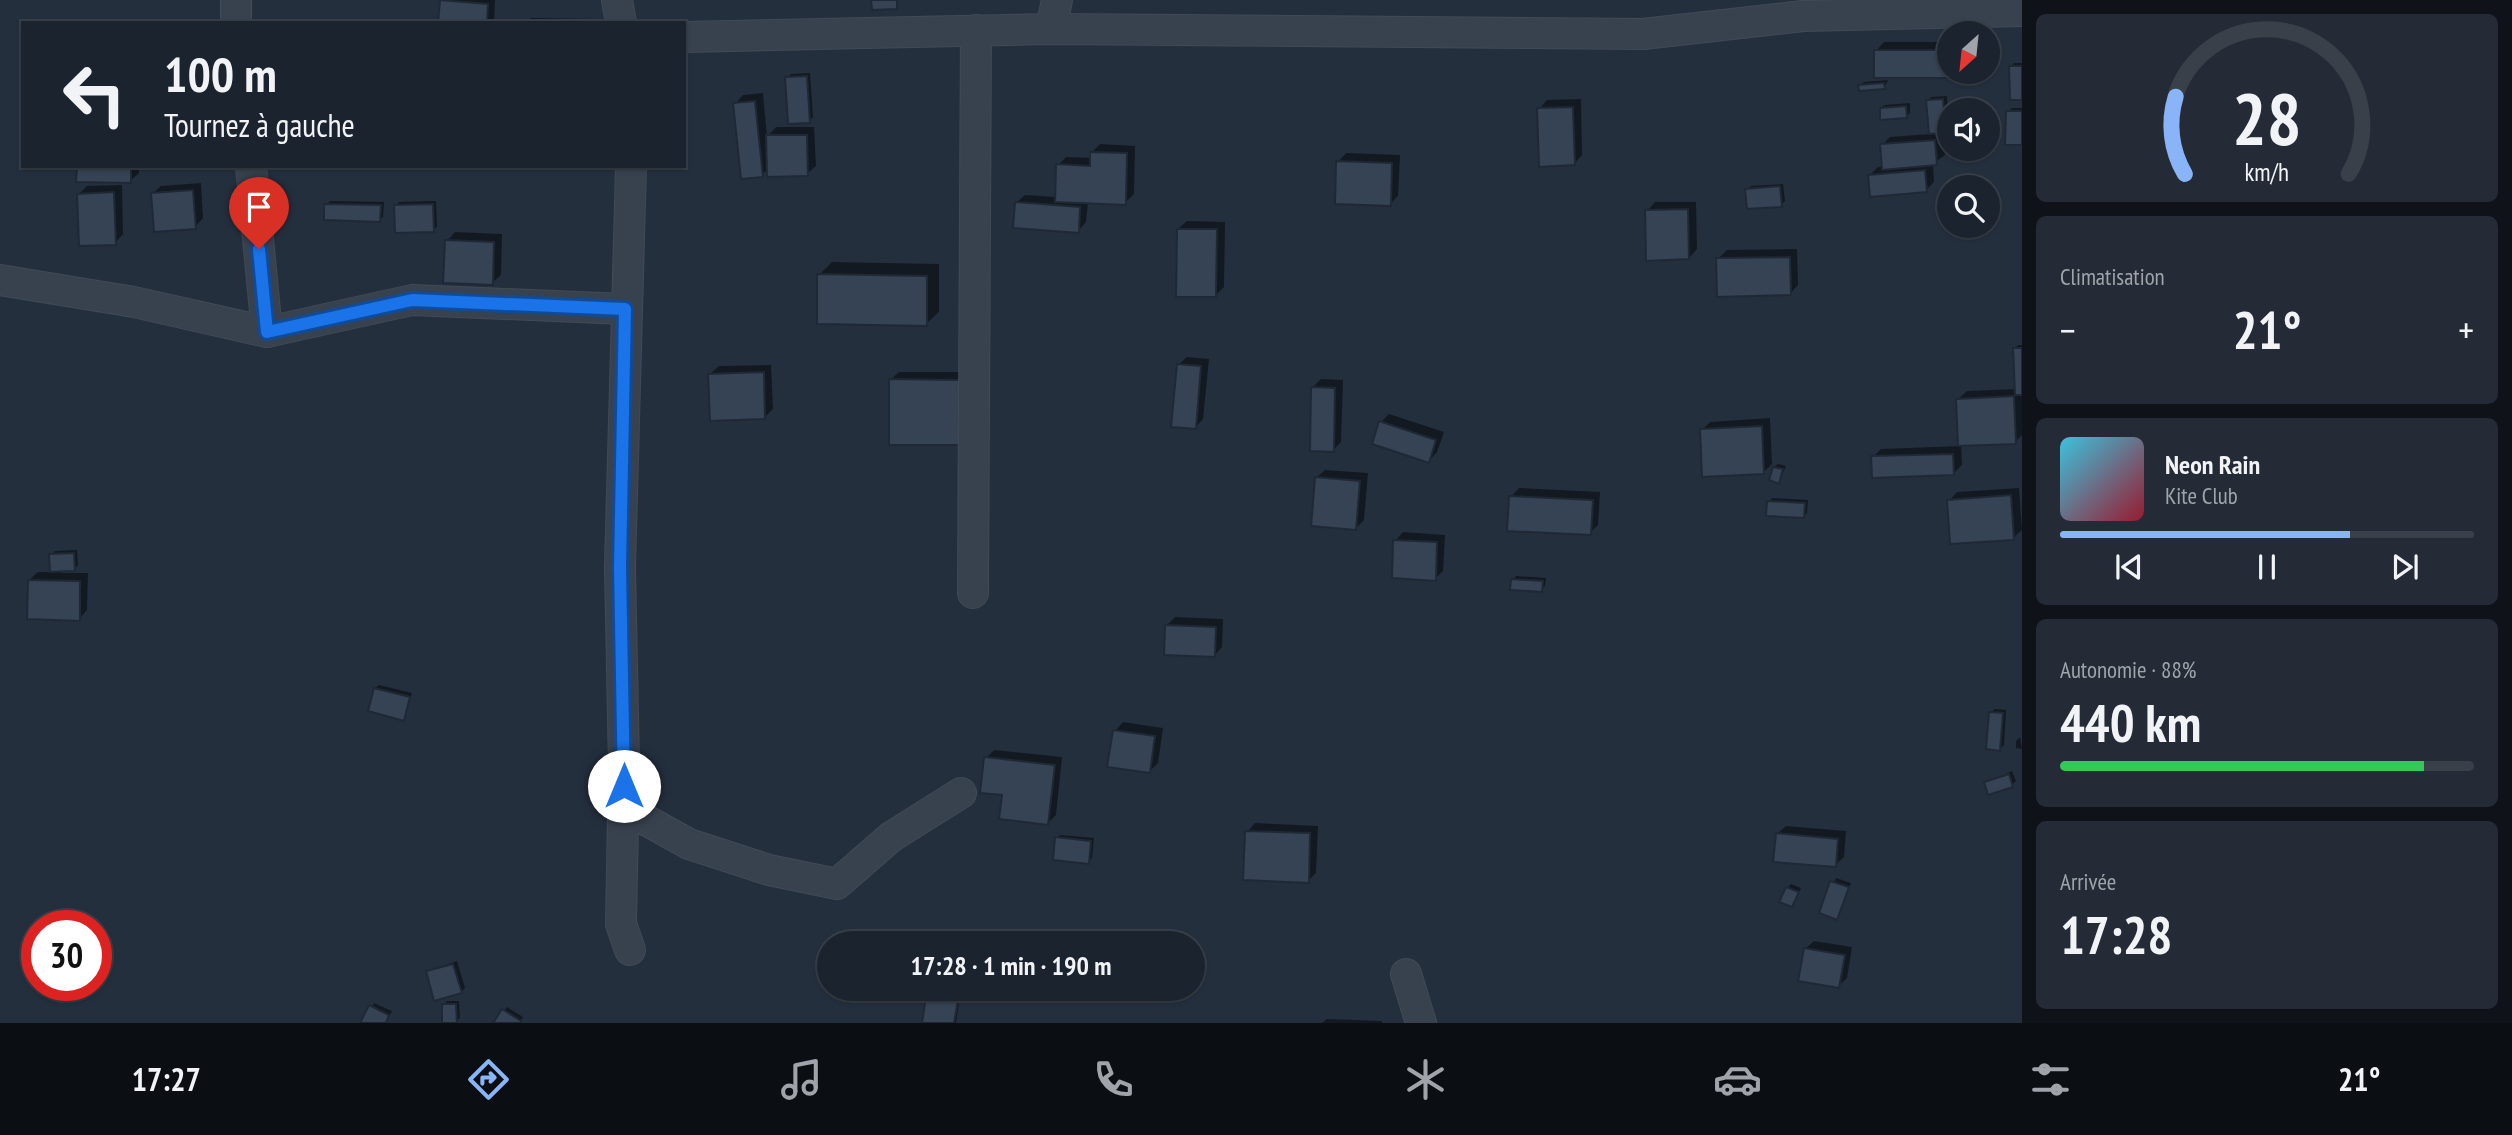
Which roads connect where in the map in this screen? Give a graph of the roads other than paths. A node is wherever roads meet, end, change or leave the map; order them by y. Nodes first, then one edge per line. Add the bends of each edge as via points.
1 (236, 0) edge
2 (617, 0) edge
3 (1057, 0) edge
4 (1804, 8) edge
5 (2022, 11) edge
6 (236, 21) edge
7 (621, 21) edge
8 (1051, 29) junction
9 (976, 30) junction
10 (686, 37) edge
11 (251, 168) edge
12 (631, 168) edge
13 (0, 280) edge
14 (625, 309) junction
15 (267, 332) junction
16 (974, 593) dead end
17 (961, 793) dead end
18 (624, 808) junction
19 (630, 950) dead end
20 (1406, 974) dead end
21 (1421, 1023) edge

1 - 6 street
2 - 7 street
3 - 8 street
4 - 5 street
4 - 8 street via 1643,34
8 - 9 street
9 - 10 street
9 - 16 street
11 - 15 street
12 - 14 street
13 - 15 street via 134,302
14 - 15 street via 412,300
14 - 18 street via 620,567
17 - 18 street via 891,838 837,884 769,870 689,844
18 - 19 street via 621,924
20 - 21 street

